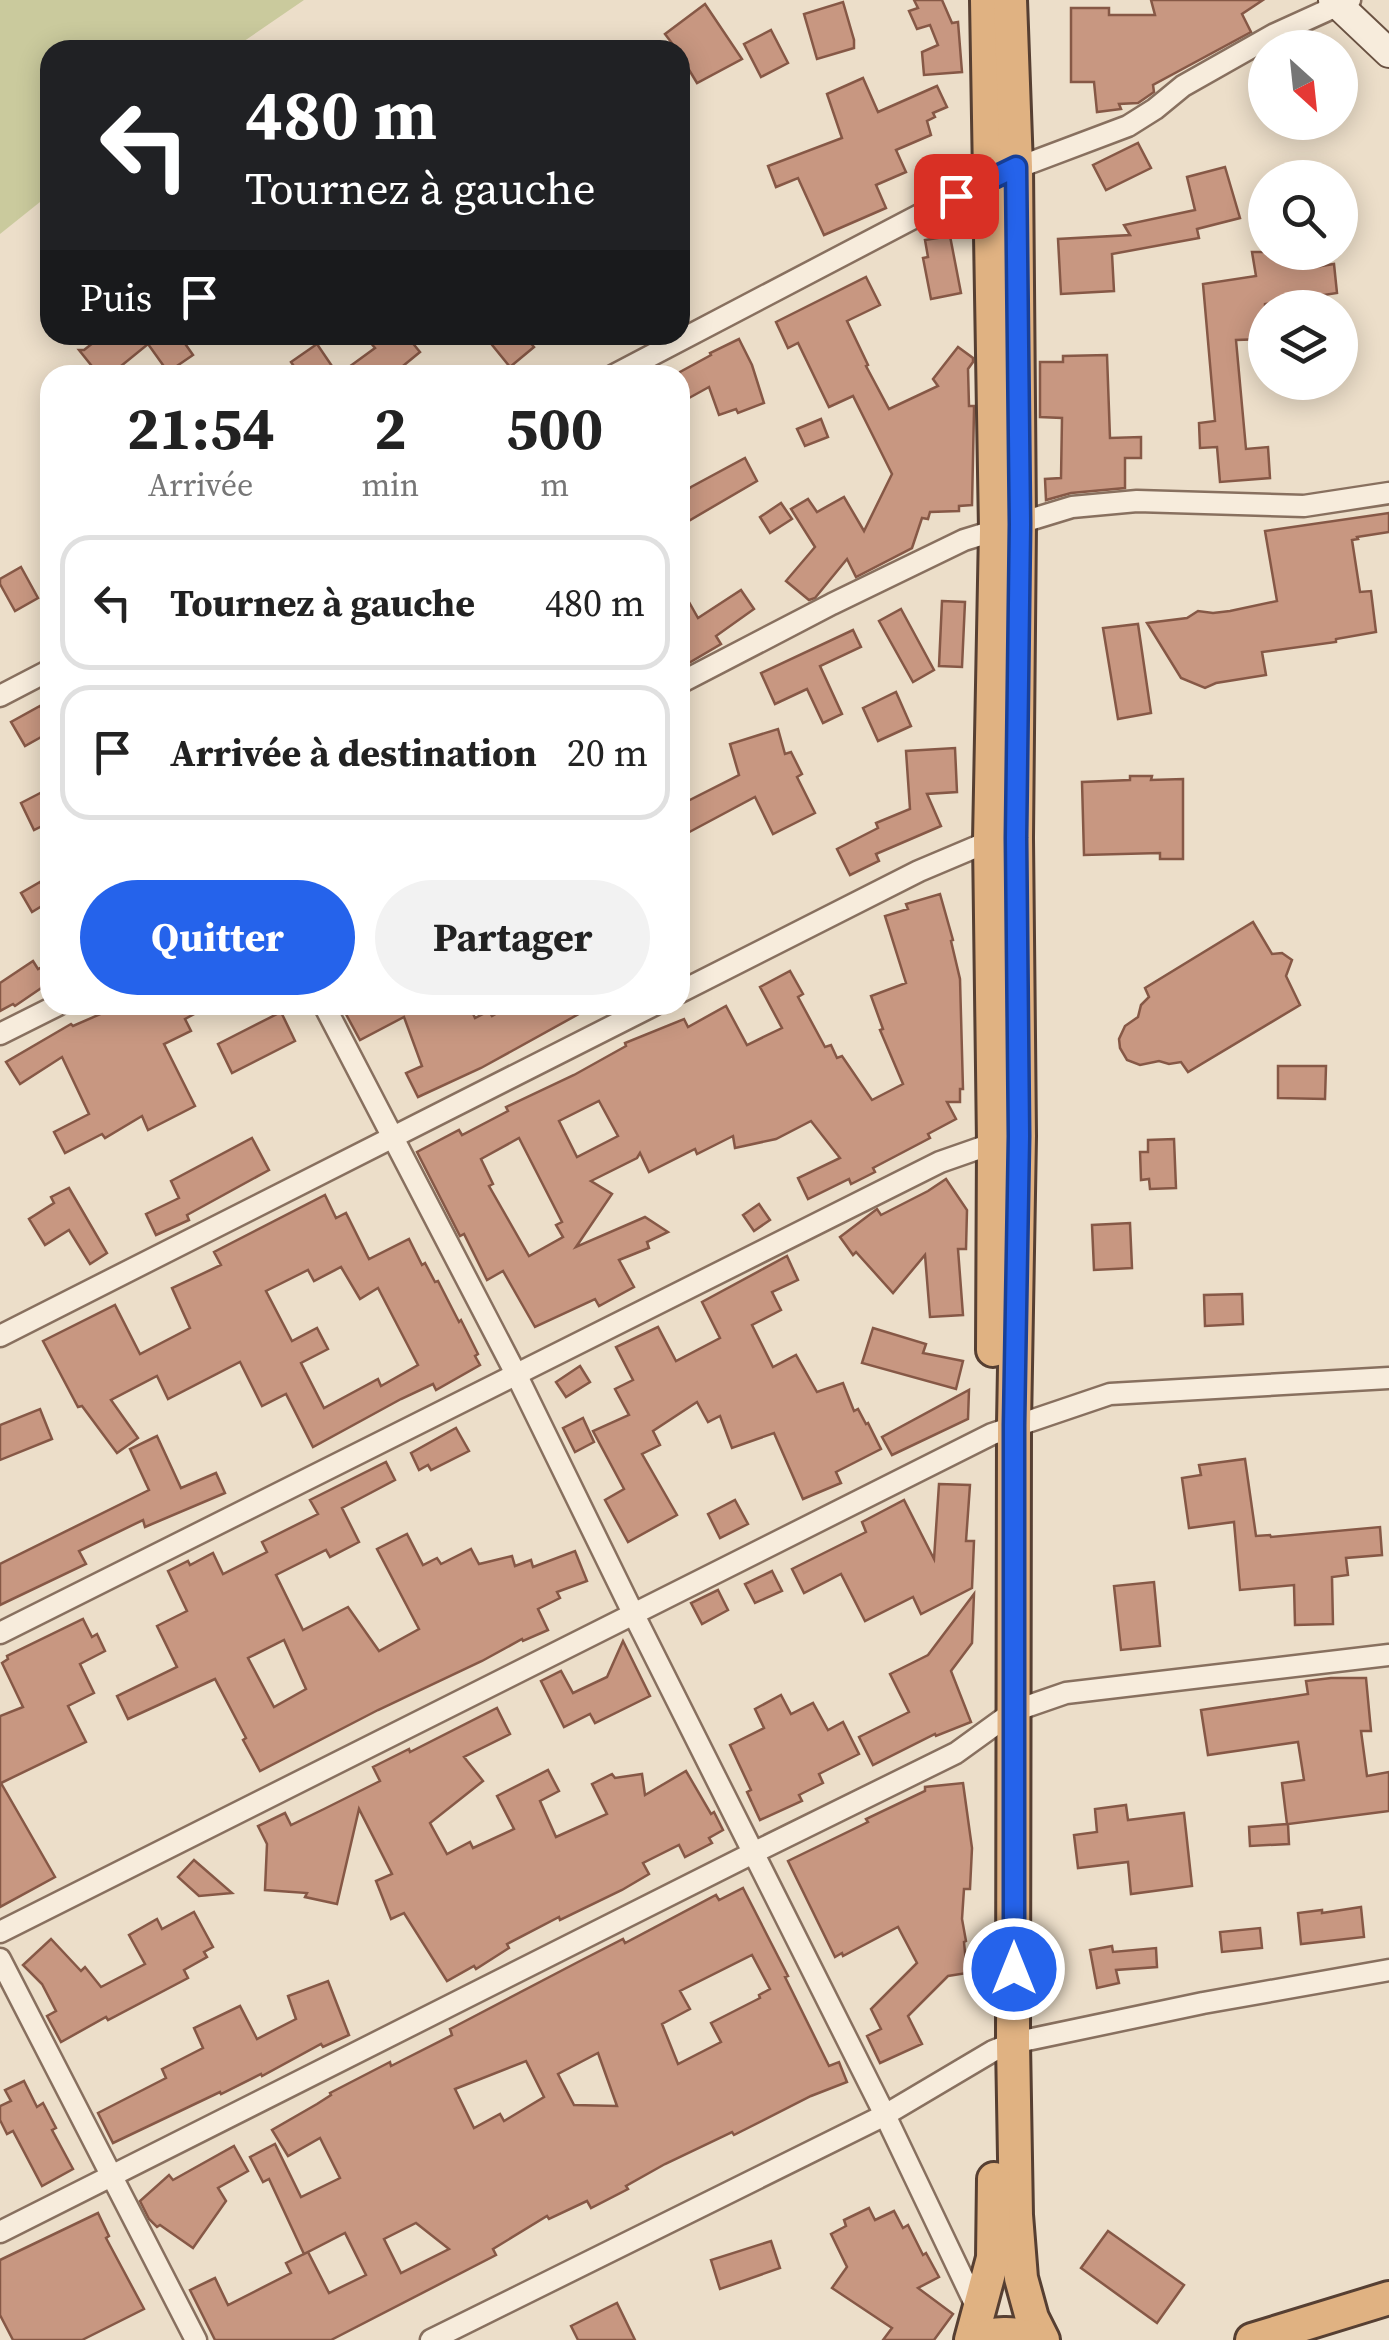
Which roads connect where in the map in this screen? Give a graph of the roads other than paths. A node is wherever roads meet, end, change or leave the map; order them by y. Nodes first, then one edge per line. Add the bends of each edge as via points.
1 (987, 0) edge
2 (1010, 0) edge
3 (1340, 2) edge
4 (1389, 53) edge
5 (1003, 172) junction
6 (690, 335) edge
7 (671, 345) edge
8 (633, 365) edge
9 (1389, 493) edge
10 (1008, 527) junction
11 (40, 675) edge
12 (690, 678) edge
13 (0, 696) edge
14 (1003, 840) junction
15 (690, 987) edge
16 (40, 1014) edge
17 (329, 1015) edge
18 (634, 1015) edge
19 (0, 1034) edge
20 (393, 1137) junction
21 (1006, 1139) junction
22 (0, 1336) edge
23 (516, 1374) junction
24 (1389, 1378) edge
25 (1003, 1430) junction
26 (633, 1613) junction
27 (0, 1633) edge
28 (1389, 1655) edge
29 (1003, 1720) junction
30 (754, 1852) junction
31 (0, 1932) edge
32 (0, 1958) edge
33 (1389, 1970) edge
34 (1003, 2047) junction
35 (885, 2114) junction
36 (112, 2176) junction
37 (0, 2232) edge
38 (1389, 2298) edge
39 (974, 2331) edge
40 (196, 2340) edge
41 (431, 2340) edge
42 (1040, 2340) edge
43 (1252, 2340) edge

1 - 5 highway
2 - 5 highway
3 - 4 main road
3 - 5 street via 1183,86 1128,126
5 - 6 street
5 - 10 highway
7 - 8 street
9 - 10 street via 1304,506 1104,504
10 - 12 street via 964,540
10 - 14 highway
11 - 13 street
14 - 15 street via 920,870
14 - 21 highway
16 - 19 street
17 - 20 street
18 - 20 street
20 - 22 street
20 - 23 street
21 - 23 street via 940,1162
21 - 25 highway
23 - 26 street
23 - 27 street
24 - 25 street via 1110,1394
25 - 26 street
25 - 29 highway
26 - 30 street
26 - 31 street
28 - 29 street via 1066,1693
29 - 30 street via 956,1753
29 - 34 highway
30 - 35 street
30 - 36 street
32 - 36 street
33 - 34 street
34 - 35 street
34 - 39 highway via 992,2258
34 - 42 highway via 1021,2278
35 - 39 street
35 - 41 street
36 - 37 street
36 - 40 street
38 - 43 highway
39 - 42 highway

